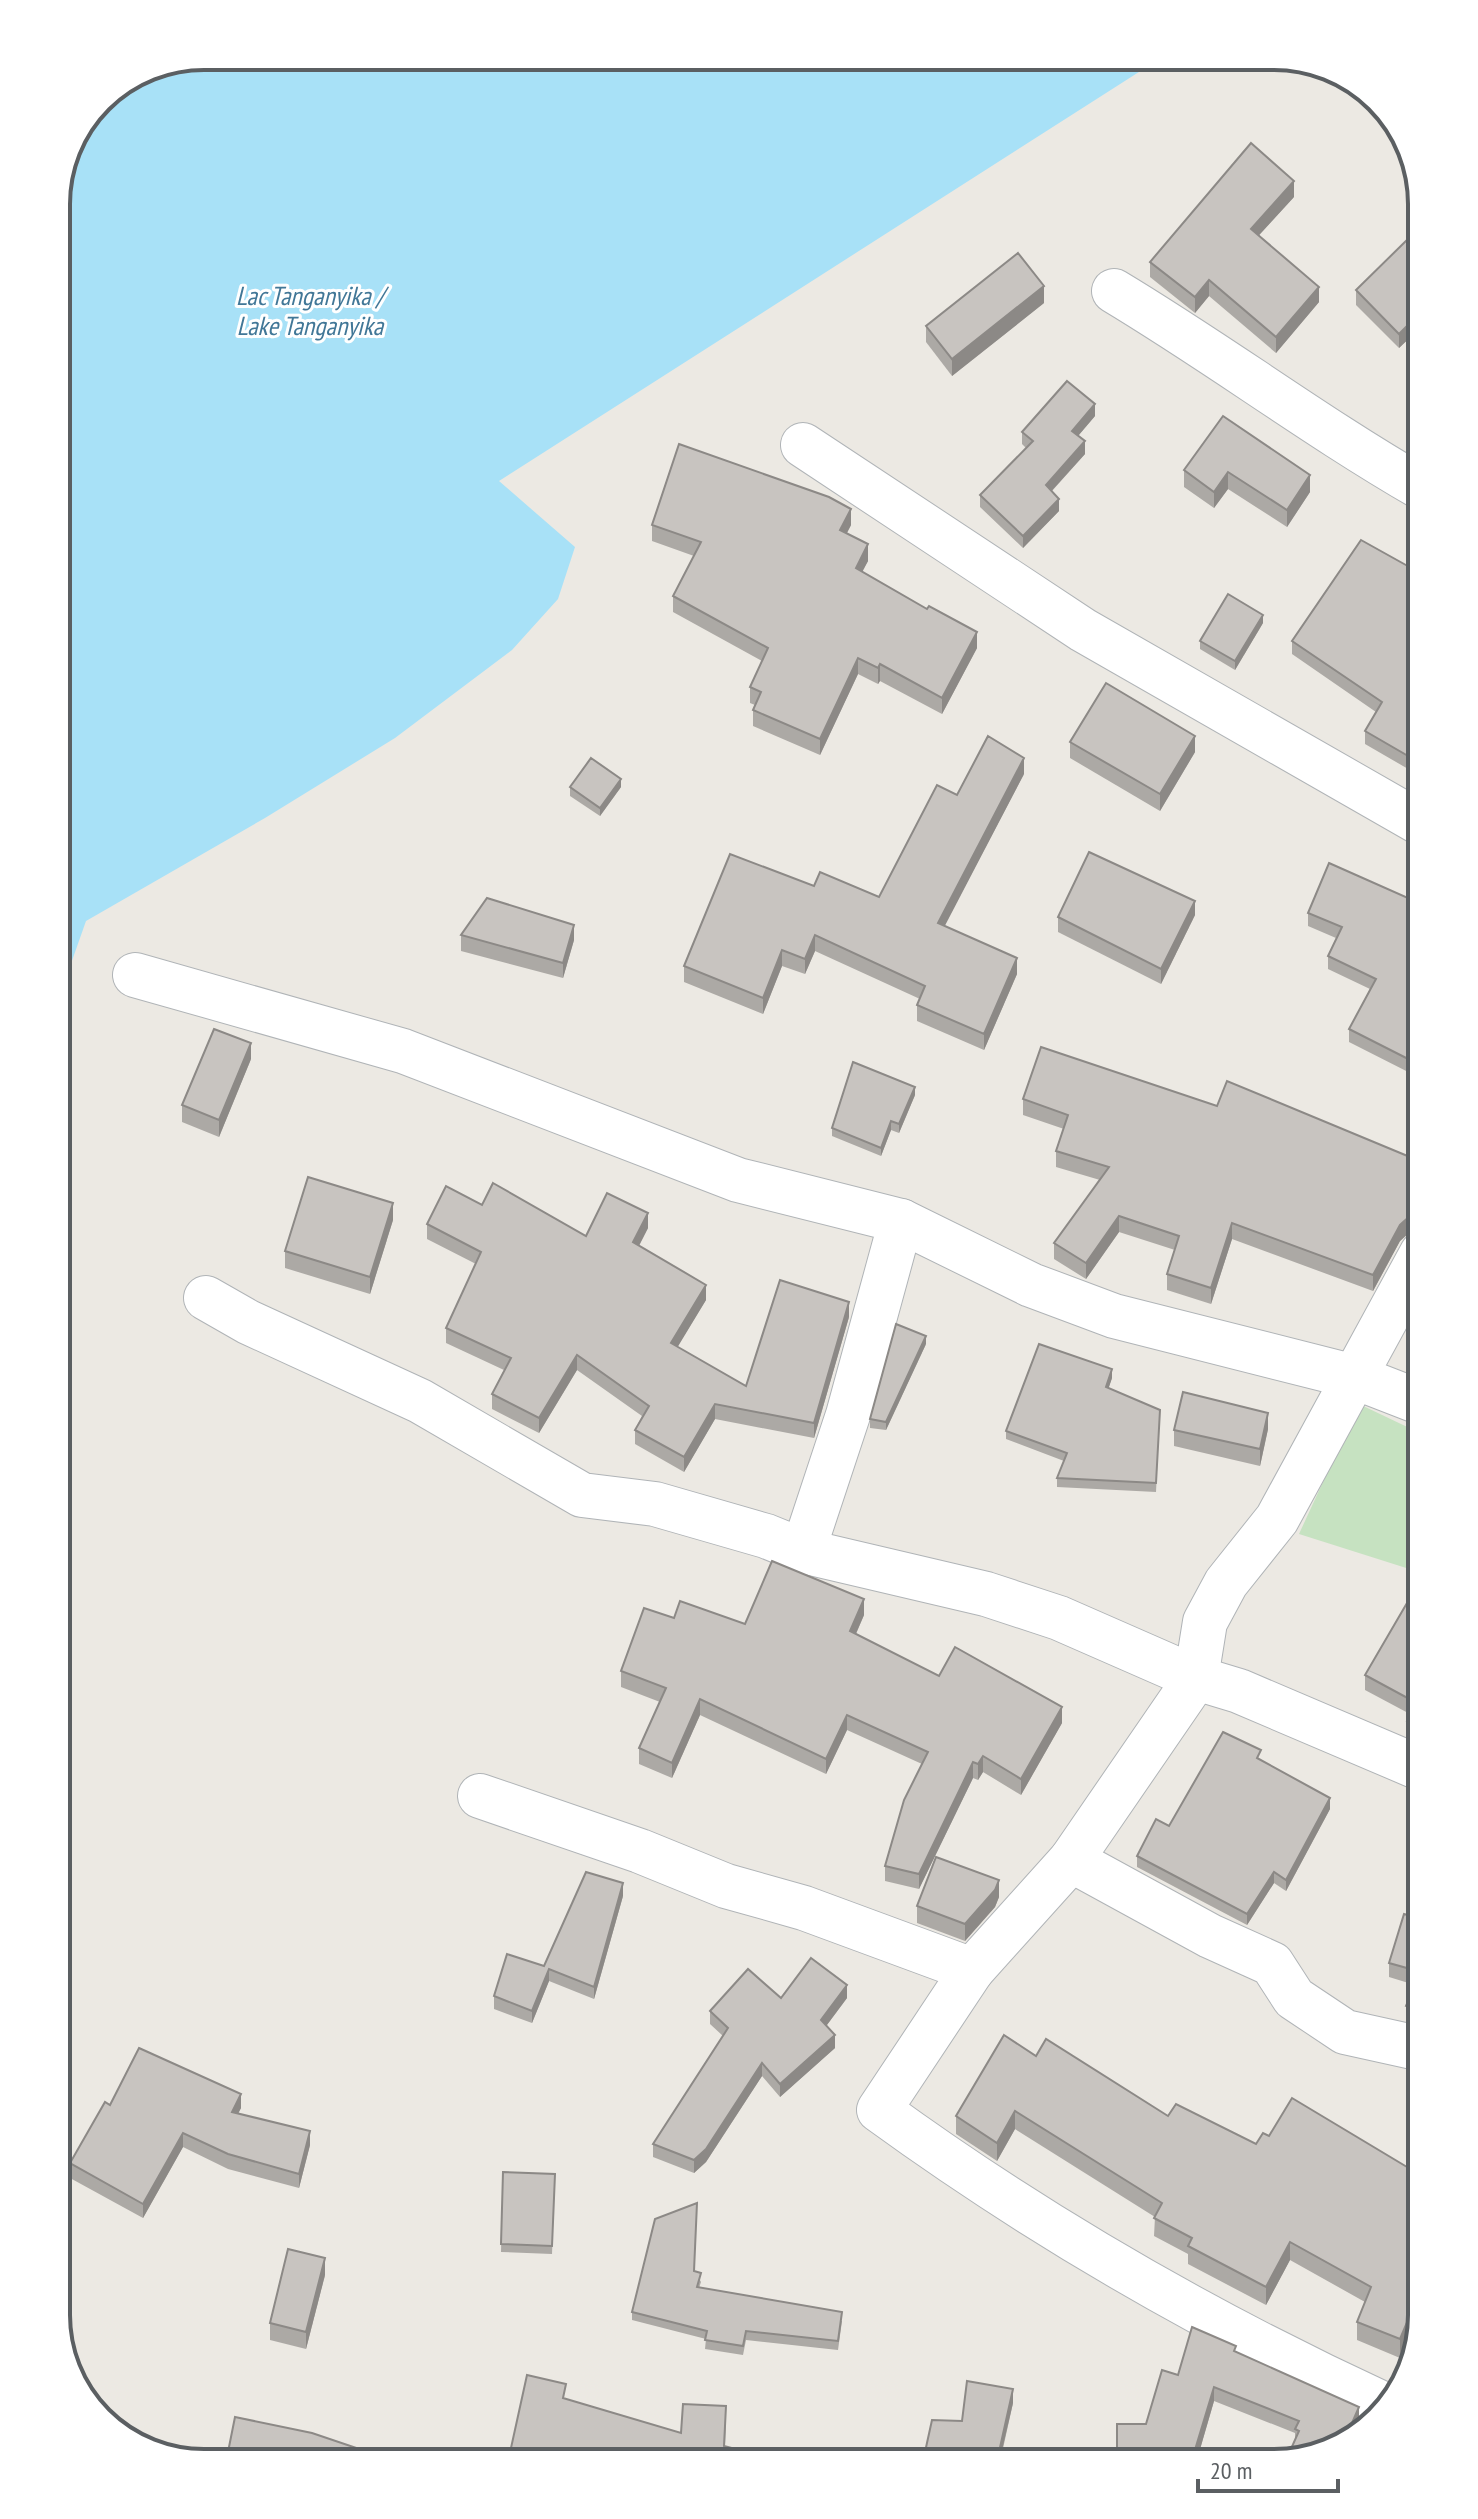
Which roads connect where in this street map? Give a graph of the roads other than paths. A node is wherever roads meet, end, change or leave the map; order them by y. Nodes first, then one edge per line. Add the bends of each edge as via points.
1 (1114, 291) dead end
2 (803, 445) dead end
3 (1408, 480) edge
4 (1408, 816) edge
5 (135, 975) dead end
6 (901, 1221) junction
7 (1408, 1279) edge
8 (206, 1298) dead end
9 (1355, 1377) junction
10 (1408, 1398) edge
11 (803, 1551) junction
12 (1196, 1678) junction
13 (1408, 1763) edge
14 (480, 1796) dead end
15 (1071, 1860) junction
16 (972, 1970) junction
17 (1408, 2046) edge
18 (1376, 2401) edge

1 - 3 street
2 - 4 street via 1083,630
5 - 6 street via 403,1051 738,1180
6 - 9 street via 1031,1285 1114,1316
6 - 11 street via 848,1415
7 - 9 street
8 - 11 street via 420,1401 582,1495 655,1504
9 - 10 street
9 - 12 street via 1277,1519 1226,1583 1205,1622
11 - 12 street via 986,1594 1059,1618
12 - 13 street
12 - 15 street
14 - 16 street
15 - 16 street
15 - 17 street via 1272,1964 1294,1998 1345,2032
16 - 18 street via 879,2110 990,2187 1185,2304

